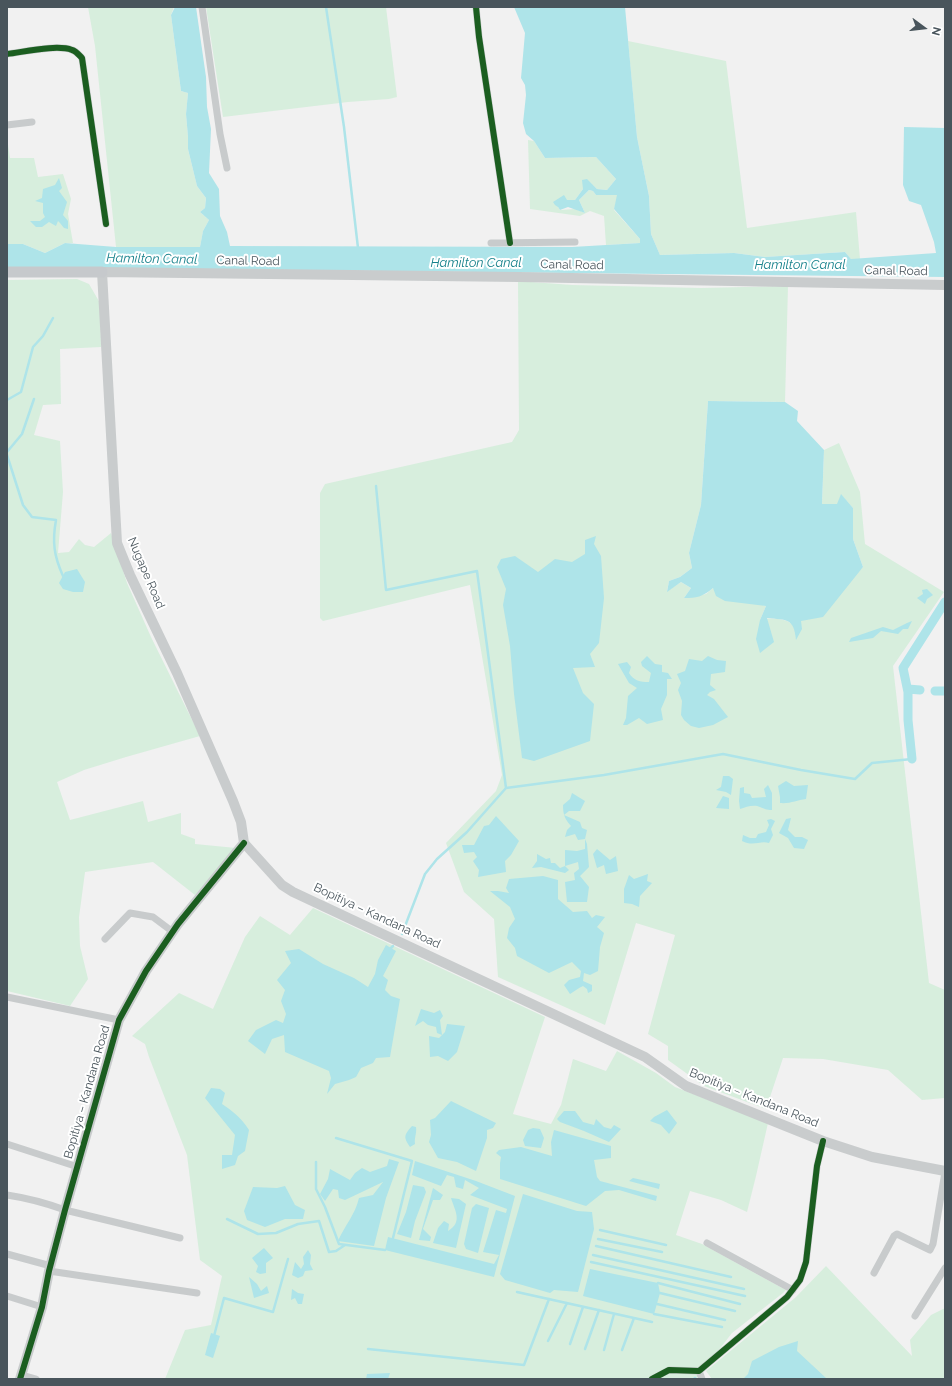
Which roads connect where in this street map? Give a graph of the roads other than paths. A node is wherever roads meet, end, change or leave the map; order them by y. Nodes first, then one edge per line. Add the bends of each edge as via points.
1 (202, 7) edge
2 (476, 7) edge
3 (7, 54) edge
4 (32, 122) dead end
5 (7, 125) edge
6 (227, 168) dead end
7 (106, 224) dead end
8 (575, 242) dead end
9 (491, 243) dead end
10 (510, 243) junction
11 (7, 272) edge
12 (102, 272) junction
13 (945, 285) edge
14 (244, 842) junction
15 (173, 932) junction
16 (105, 939) dead end
17 (7, 996) edge
18 (119, 1020) junction
19 (823, 1141) junction
20 (7, 1144) edge
21 (78, 1167) junction
22 (945, 1171) edge
23 (7, 1195) edge
24 (65, 1210) junction
25 (180, 1238) dead end
26 (707, 1243) dead end
27 (7, 1254) edge
28 (945, 1268) edge
29 (50, 1269) junction
30 (874, 1273) dead end
31 (792, 1290) junction
32 (196, 1293) dead end
33 (7, 1296) edge
34 (42, 1307) junction
35 (915, 1316) dead end
36 (699, 1371) junction
37 (21, 1377) edge
38 (36, 1379) edge
39 (652, 1379) edge
40 (702, 1379) edge

1 - 6 street
2 - 10 street
3 - 7 street via 51,48 73,50 82,58
4 - 5 street
8 - 10 street
9 - 10 street
11 - 12 main road, Canal Road
12 - 13 main road, Canal Road
12 - 14 main road, Nugape Road via 117,543 233,801 241,822
14 - 15 main road, Bopitiya – Kandana Road
14 - 19 main road, Bopitiya – Kandana Road via 282,885 294,892 645,1057 686,1086
15 - 16 street via 153,917 130,913
15 - 18 main road, Bopitiya – Kandana Road via 146,971
17 - 18 street
18 - 21 main road, Bopitiya – Kandana Road
19 - 22 main road, Bopitiya – Kandana Road via 872,1156
19 - 31 street via 817,1166 806,1262 800,1280
20 - 21 street
21 - 24 main road, Bopitiya – Kandana Road
22 - 30 street via 930,1250 897,1234
23 - 24 street via 24,1197
24 - 25 street
24 - 29 main road, Bopitiya – Kandana Road
26 - 31 street
27 - 29 street
28 - 35 street
29 - 32 street
29 - 34 main road, Bopitiya – Kandana Road
31 - 36 street
33 - 34 street
34 - 37 main road, Bopitiya – Kandana Road
36 - 39 street via 669,1370
36 - 40 street
37 - 38 street

